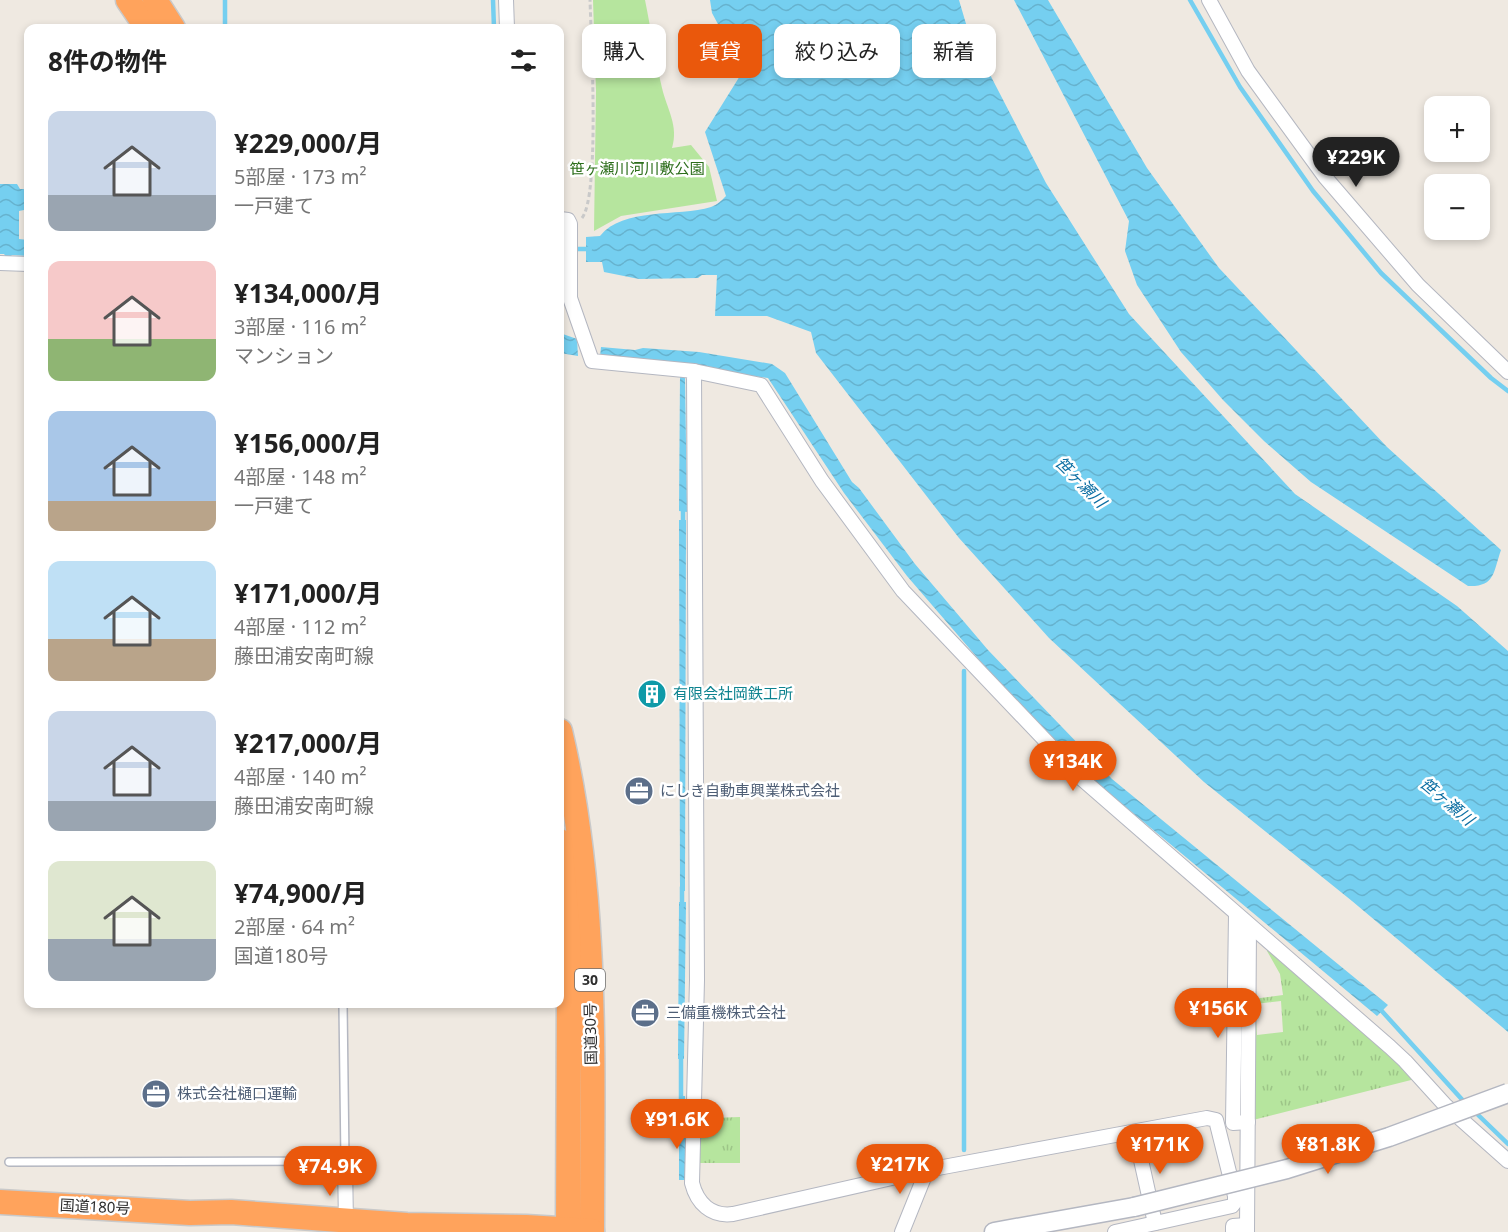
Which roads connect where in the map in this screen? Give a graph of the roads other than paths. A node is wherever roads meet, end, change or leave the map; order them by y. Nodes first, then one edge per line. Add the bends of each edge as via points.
1 (128, 0) edge
2 (155, 0) edge
3 (506, 0) edge
4 (1209, 0) edge
5 (144, 24) edge
6 (170, 24) edge
7 (507, 24) edge
8 (567, 224) edge
9 (0, 263) edge
10 (24, 264) edge
11 (565, 298) edge
12 (687, 371) junction
13 (1508, 372) edge
14 (564, 751) edge
15 (564, 887) edge
16 (1236, 914) junction
17 (1249, 926) junction
18 (343, 1008) edge
19 (1508, 1093) edge
20 (1248, 1126) junction
21 (1220, 1131) junction
22 (1135, 1133) junction
23 (345, 1161) junction
24 (1508, 1161) edge
25 (9, 1162) dead end
26 (927, 1170) junction
27 (0, 1202) edge
28 (190, 1213) junction
29 (1155, 1223) junction
30 (346, 1226) edge
31 (1247, 1228) edge
32 (580, 1231) edge
33 (272, 1232) edge
34 (603, 1232) edge
35 (902, 1232) edge
36 (994, 1232) edge
37 (1115, 1232) edge
38 (1233, 1232) edge

1 - 5 highway
2 - 6 highway
3 - 7 street
4 - 13 street via 1248,71 1325,177 1418,285
8 - 11 street via 571,265
9 - 10 street
11 - 12 street via 592,361
12 - 16 street via 761,385 822,481 903,591 1082,779
12 - 26 street via 697,980 692,1183 695,1195 709,1209 726,1215
14 - 32 highway, 国道30号 / 30 via 577,818 588,935 592,1107
15 - 32 highway, 国道30号 / 30
16 - 17 street
16 - 20 street via 1233,1123
17 - 20 street
17 - 24 street via 1405,1061 1445,1105
18 - 23 lane
19 - 36 street, bridge via 1287,1169 1134,1207
20 - 21 street
20 - 31 street
21 - 22 street via 1216,1120 1207,1118
21 - 29 street via 1235,1202 1227,1208
22 - 26 street
22 - 29 street
23 - 25 lane
23 - 30 street
26 - 35 street
27 - 28 highway, 国道180号
28 - 30 highway, 国道180号 via 231,1212
28 - 33 highway, 国道180号
29 - 37 street
30 - 32 highway, 国道180号
31 - 38 street via 1233,1226
32 - 34 street

